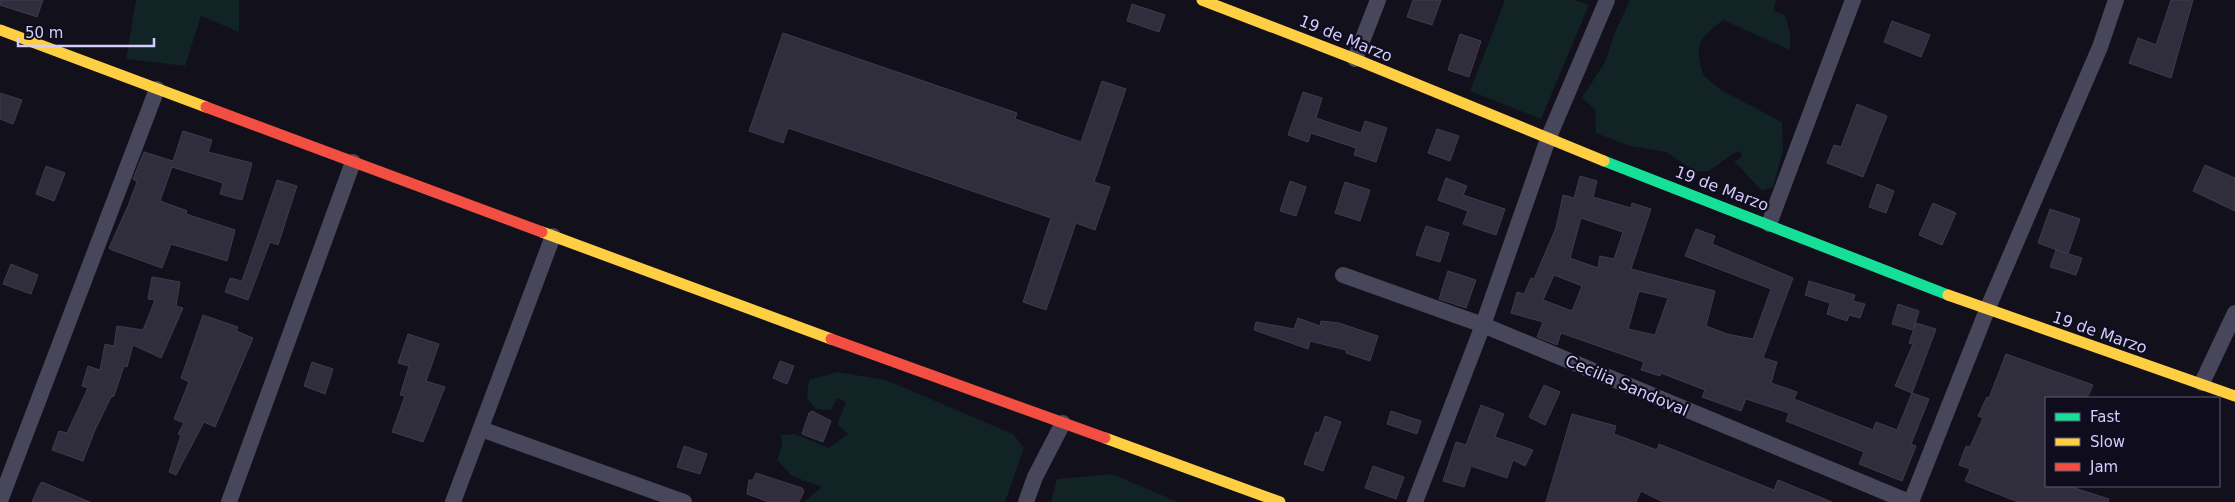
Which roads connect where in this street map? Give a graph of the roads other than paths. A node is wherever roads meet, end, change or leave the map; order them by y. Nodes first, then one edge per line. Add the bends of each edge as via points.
1 (1202, 0) edge
2 (1378, 0) edge
3 (1607, 0) edge
4 (1853, 0) edge
5 (2116, 0) edge
6 (0, 30) edge
7 (1355, 59) junction
8 (157, 89) junction
9 (1548, 139) junction
10 (353, 162) junction
11 (1770, 224) junction
12 (552, 236) junction
13 (1343, 275) dead end
14 (1987, 310) junction
15 (2235, 313) edge
16 (1483, 325) junction
17 (2202, 383) junction
18 (2235, 396) edge
19 (1063, 423) junction
20 (480, 429) junction
21 (0, 501) edge
22 (230, 502) edge
23 (453, 502) edge
24 (684, 502) edge
25 (1026, 502) edge
26 (1280, 502) edge
27 (1415, 502) edge
28 (1910, 502) edge

1 - 7 street, 19 de Marzo
2 - 7 street
3 - 9 street
4 - 11 street
5 - 14 street via 2100,48
6 - 8 street
7 - 9 street, 19 de Marzo
8 - 10 street
8 - 21 street
9 - 11 street, 19 de Marzo
9 - 16 street
10 - 12 street
10 - 22 street
11 - 14 street, 19 de Marzo
12 - 19 street
12 - 20 street
13 - 16 street, Cecilia Sandoval
14 - 17 street, 19 de Marzo
14 - 28 street
15 - 17 street
16 - 27 street
16 - 28 street, Cecilia Sandoval
17 - 18 street, 19 de Marzo
19 - 25 street
19 - 26 street
20 - 23 street
20 - 24 street

